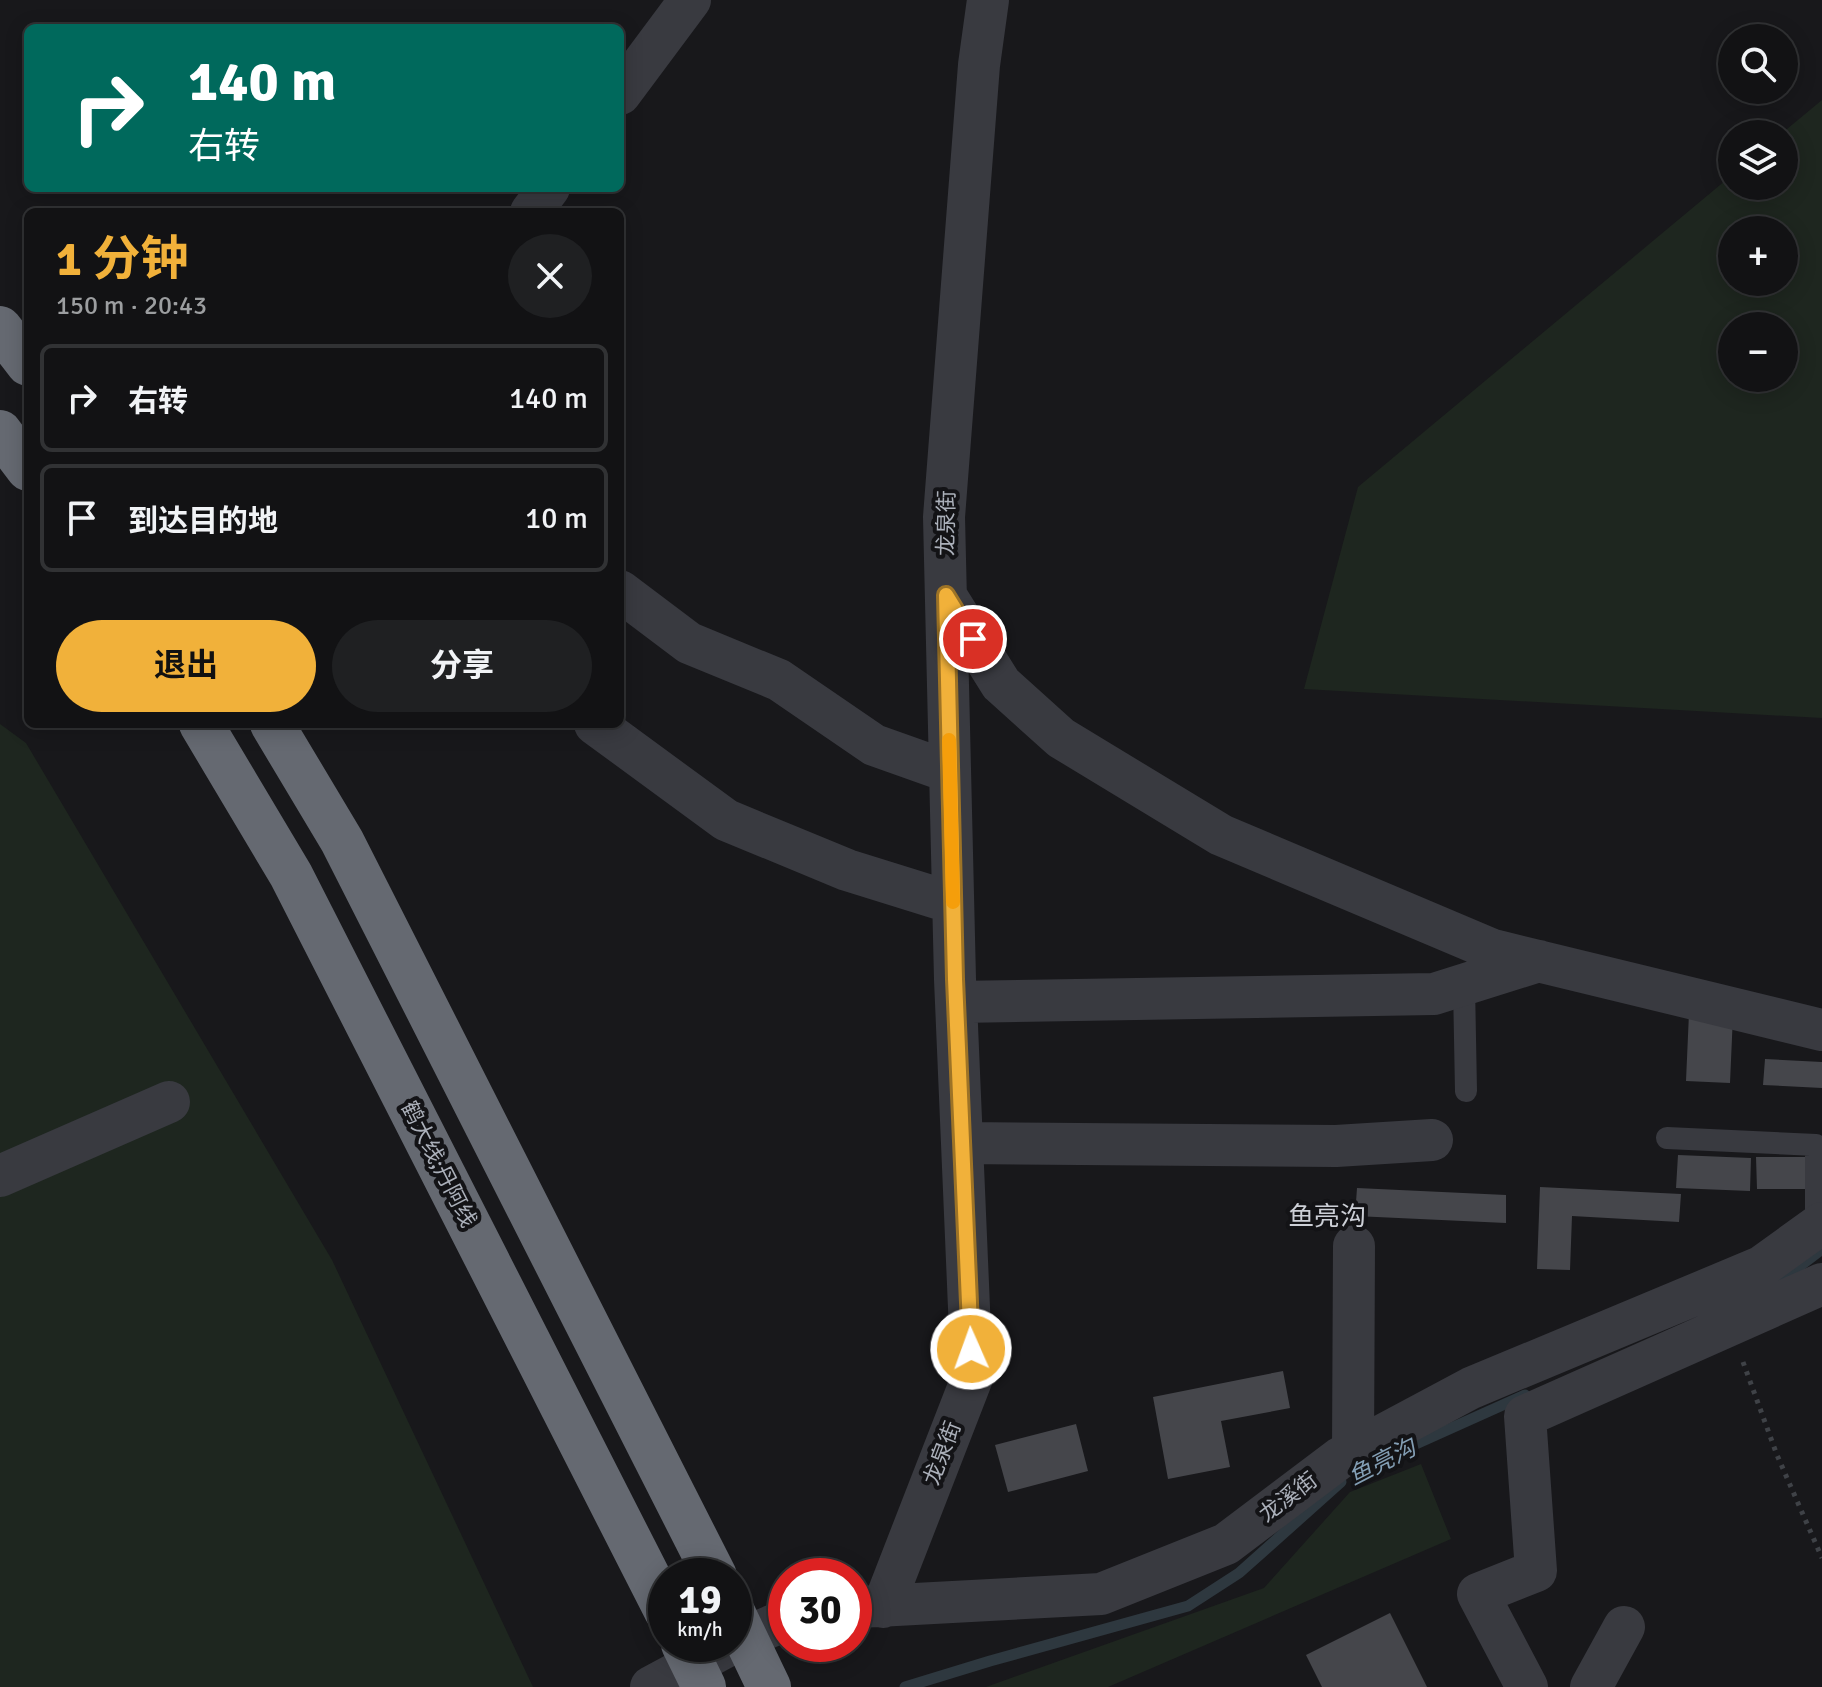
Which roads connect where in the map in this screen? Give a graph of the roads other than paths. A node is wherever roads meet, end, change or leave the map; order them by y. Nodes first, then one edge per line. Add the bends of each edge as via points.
1 (690, 0) edge
2 (988, 0) edge
3 (624, 89) edge
4 (0, 328) edge
5 (24, 359) edge
6 (0, 432) edge
7 (24, 464) edge
8 (624, 594) edge
9 (946, 595) junction
10 (203, 728) edge
11 (274, 728) edge
12 (600, 728) edge
13 (950, 772) junction
14 (953, 903) junction
15 (1540, 960) junction
16 (1464, 985) junction
17 (956, 1002) junction
18 (1822, 1030) edge
19 (1466, 1091) dead end
20 (169, 1102) dead end
21 (1667, 1138) dead end
22 (1432, 1140) dead end
23 (962, 1143) junction
24 (0, 1176) edge
25 (1819, 1225) edge
26 (1354, 1246) dead end
27 (1822, 1284) edge
28 (1353, 1451) junction
29 (706, 1558) edge
30 (648, 1576) edge
31 (872, 1598) edge
32 (872, 1607) edge
33 (1624, 1627) dead end
34 (752, 1660) edge
35 (693, 1665) edge
36 (651, 1687) edge
37 (769, 1687) edge
38 (1527, 1687) edge
39 (1591, 1687) edge

1 - 3 street
2 - 9 street, 龙泉街 via 944,517
4 - 5 highway
6 - 7 highway
8 - 13 street via 689,643 779,680 874,745
9 - 13 street, 龙泉街
9 - 15 street via 1001,684 1061,738 1221,835 1493,950
10 - 30 highway, 鹤大线;丹阿线 via 291,875
11 - 29 highway via 342,841
12 - 14 street via 726,820 847,870
13 - 14 street, 龙泉街
14 - 17 street, 龙泉街
15 - 16 street
15 - 18 street
16 - 17 street via 1434,994
16 - 19 lane
17 - 23 street, 龙泉街
20 - 24 street
21 - 25 lane via 1816,1145
22 - 23 street via 1336,1146
23 - 31 street, 龙泉街 via 972,1378
25 - 28 street, 龙溪街 via 1761,1267 1471,1388
26 - 28 street
27 - 38 street via 1525,1416 1536,1571 1478,1594
28 - 32 street, 龙溪街 via 1226,1544 1101,1594
33 - 39 street
34 - 37 highway
35 - 36 street

